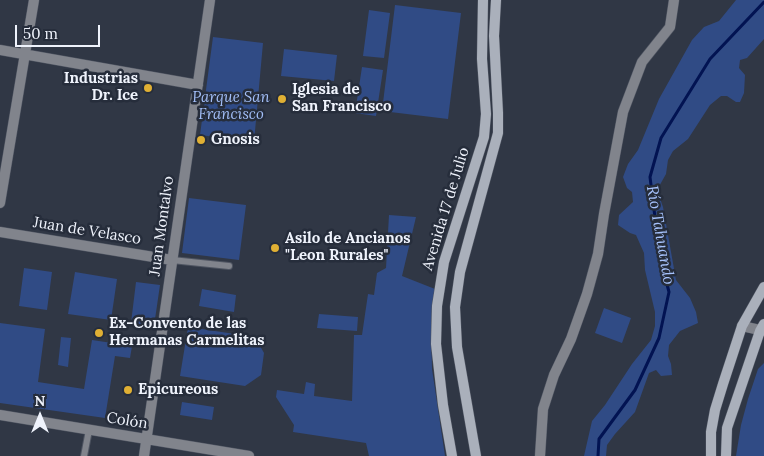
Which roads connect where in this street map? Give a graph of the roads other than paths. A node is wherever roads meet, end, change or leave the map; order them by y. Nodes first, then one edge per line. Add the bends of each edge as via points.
1 (34, 0) edge
2 (210, 0) edge
3 (482, 0) edge
4 (496, 0) edge
5 (674, 0) edge
6 (0, 50) edge
7 (25, 55) junction
8 (198, 85) junction
9 (0, 203) edge
10 (0, 232) edge
11 (172, 260) junction
12 (229, 266) dead end
13 (764, 287) edge
14 (761, 299) edge
15 (742, 326) junction
16 (762, 328) edge
17 (0, 415) edge
18 (89, 430) junction
19 (146, 439) junction
20 (84, 456) edge
21 (144, 456) edge
22 (249, 456) edge
23 (452, 456) edge
24 (476, 456) edge
25 (540, 456) edge
26 (711, 456) edge
27 (726, 456) edge

1 - 7 street
2 - 8 street, Juan Montalvo
3 - 23 main road, Avenida 17 de Julio via 484,137 444,262 437,315 436,344
4 - 24 main road, Avenida 17 de Julio via 494,36 498,133 460,272 455,307 457,347
5 - 25 street via 670,27 642,62 623,112 598,254 587,294 543,409
6 - 7 street
7 - 8 street
7 - 9 street
8 - 11 street, Juan Montalvo
10 - 11 street, Juan de Velasco
11 - 12 lane, Juan de Velasco
11 - 19 street, Juan Montalvo
13 - 14 main road
14 - 15 main road
15 - 16 street
15 - 26 main road via 715,410
16 - 27 main road via 727,428
17 - 18 street, Colón
18 - 19 street, Colón
18 - 20 lane
19 - 21 street, Juan Montalvo
19 - 22 street, Colón

